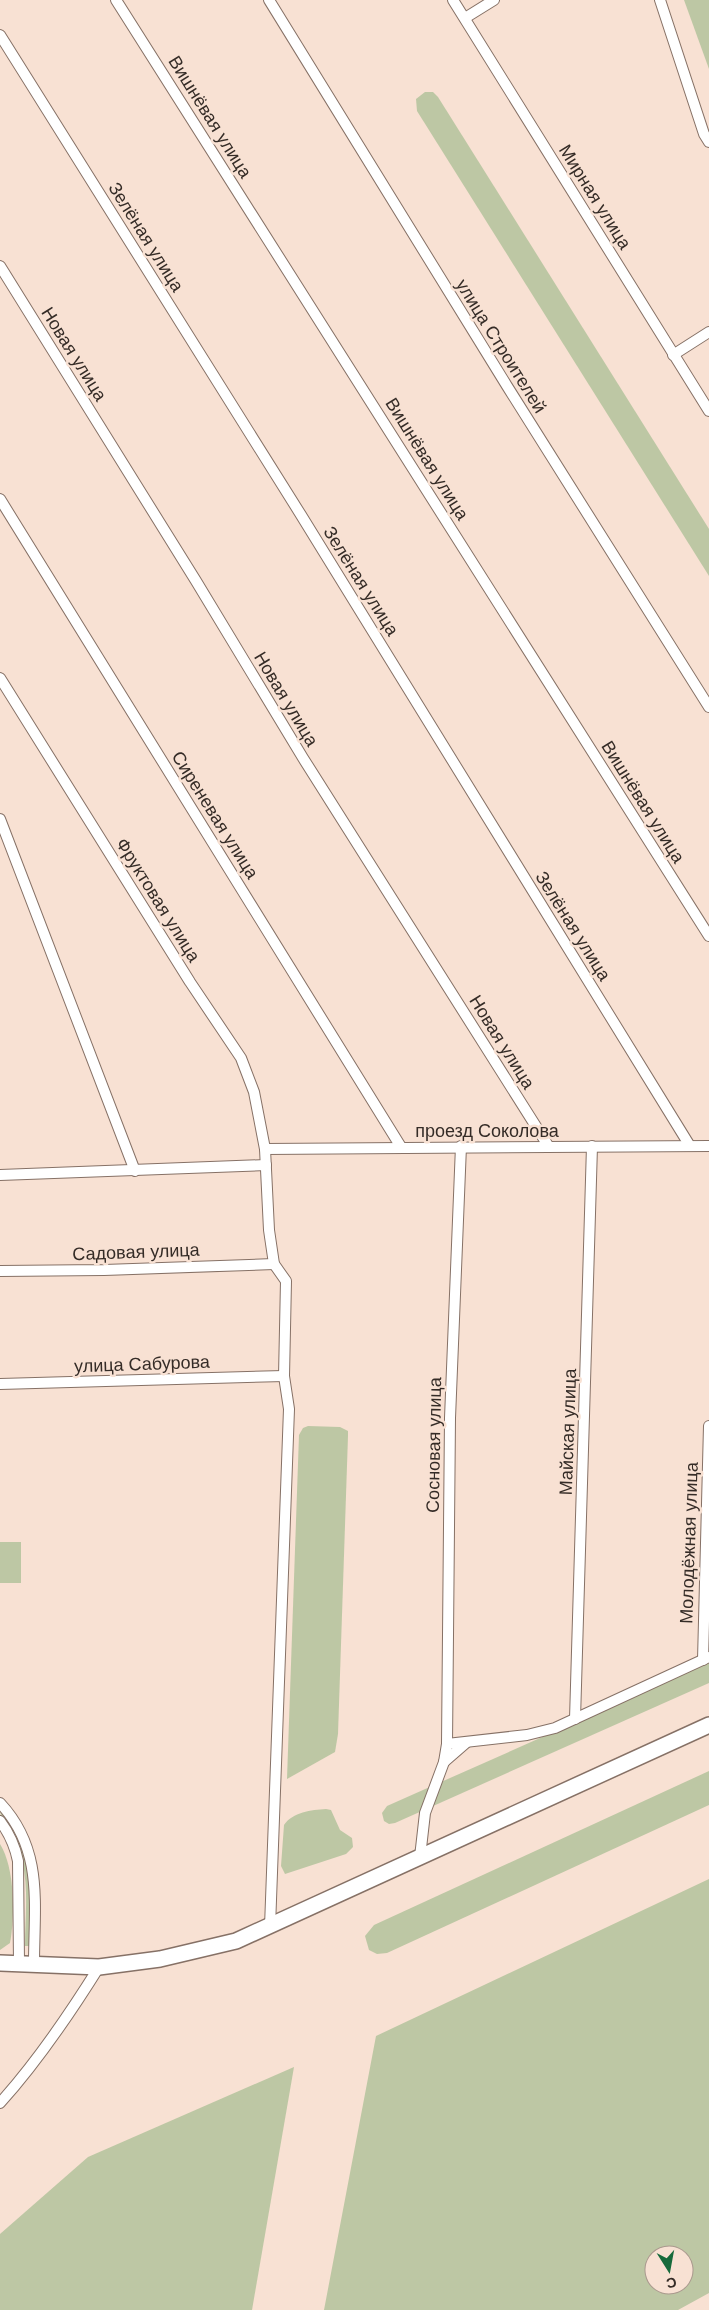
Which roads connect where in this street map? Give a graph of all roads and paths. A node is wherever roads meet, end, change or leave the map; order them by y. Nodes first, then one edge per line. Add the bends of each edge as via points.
1 (116, 0) edge
2 (269, 0) edge
3 (453, 0) edge
4 (494, 0) edge
5 (660, 0) edge
6 (465, 18) junction
7 (0, 35) edge
8 (709, 142) edge
9 (0, 266) edge
10 (709, 332) edge
11 (673, 355) junction
12 (709, 411) edge
13 (0, 499) edge
14 (0, 678) edge
15 (709, 706) edge
16 (0, 819) edge
17 (709, 936) edge
18 (462, 1146) junction
19 (592, 1146) junction
20 (690, 1146) junction
21 (709, 1146) edge
22 (402, 1147) junction
23 (549, 1147) junction
24 (265, 1149) junction
25 (266, 1165) junction
26 (136, 1171) junction
27 (0, 1175) edge
28 (274, 1264) junction
29 (0, 1271) edge
30 (284, 1376) junction
31 (0, 1384) edge
32 (709, 1426) edge
33 (706, 1658) edge
34 (575, 1719) junction
35 (709, 1725) edge
36 (467, 1742) junction
37 (447, 1744) junction
38 (444, 1762) junction
39 (0, 1803) edge
40 (0, 1821) edge
41 (420, 1857) junction
42 (270, 1927) junction
43 (0, 1963) edge
44 (27, 1964) junction
45 (99, 1967) junction
46 (0, 2103) edge

1 - 17 street, Вишнёвая улица
2 - 15 street, улица Строителей
3 - 6 street, Мирная улица
4 - 6 street
5 - 8 street
6 - 11 street, Мирная улица
7 - 20 street, Зелёная улица
9 - 23 street, Новая улица via 308,767
10 - 11 street
11 - 12 street, Мирная улица
13 - 22 street, Сиреневая улица
14 - 24 street, Фруктовая улица via 241,1058 254,1092
16 - 26 street
18 - 22 street, проезд Соколова
18 - 23 street, проезд Соколова
18 - 37 street, Сосновая улица via 450,1418
19 - 20 street, проезд Соколова
19 - 23 street, проезд Соколова
19 - 34 street, Майская улица
20 - 21 street, проезд Соколова
22 - 24 street, проезд Соколова
24 - 25 street, Фруктовая улица
25 - 26 street
25 - 28 street, Фруктовая улица
26 - 27 street
28 - 29 street, Садовая улица
28 - 30 street via 286,1281
30 - 31 street, улица Сабурова
30 - 42 street via 289,1409
32 - 33 street, Молодёжная улица
33 - 34 street
34 - 36 street via 541,1732
35 - 41 street
36 - 37 street
36 - 38 street
37 - 38 street, Сосновая улица
38 - 41 street, Сосновая улица via 425,1813
39 - 44 street via 18,1825 32,1860 34,1876
40 - 44 street via 11,1839 18,1861
41 - 42 street
42 - 45 street via 236,1941 160,1960
43 - 44 street
44 - 45 street
45 - 46 street via 67,2018

